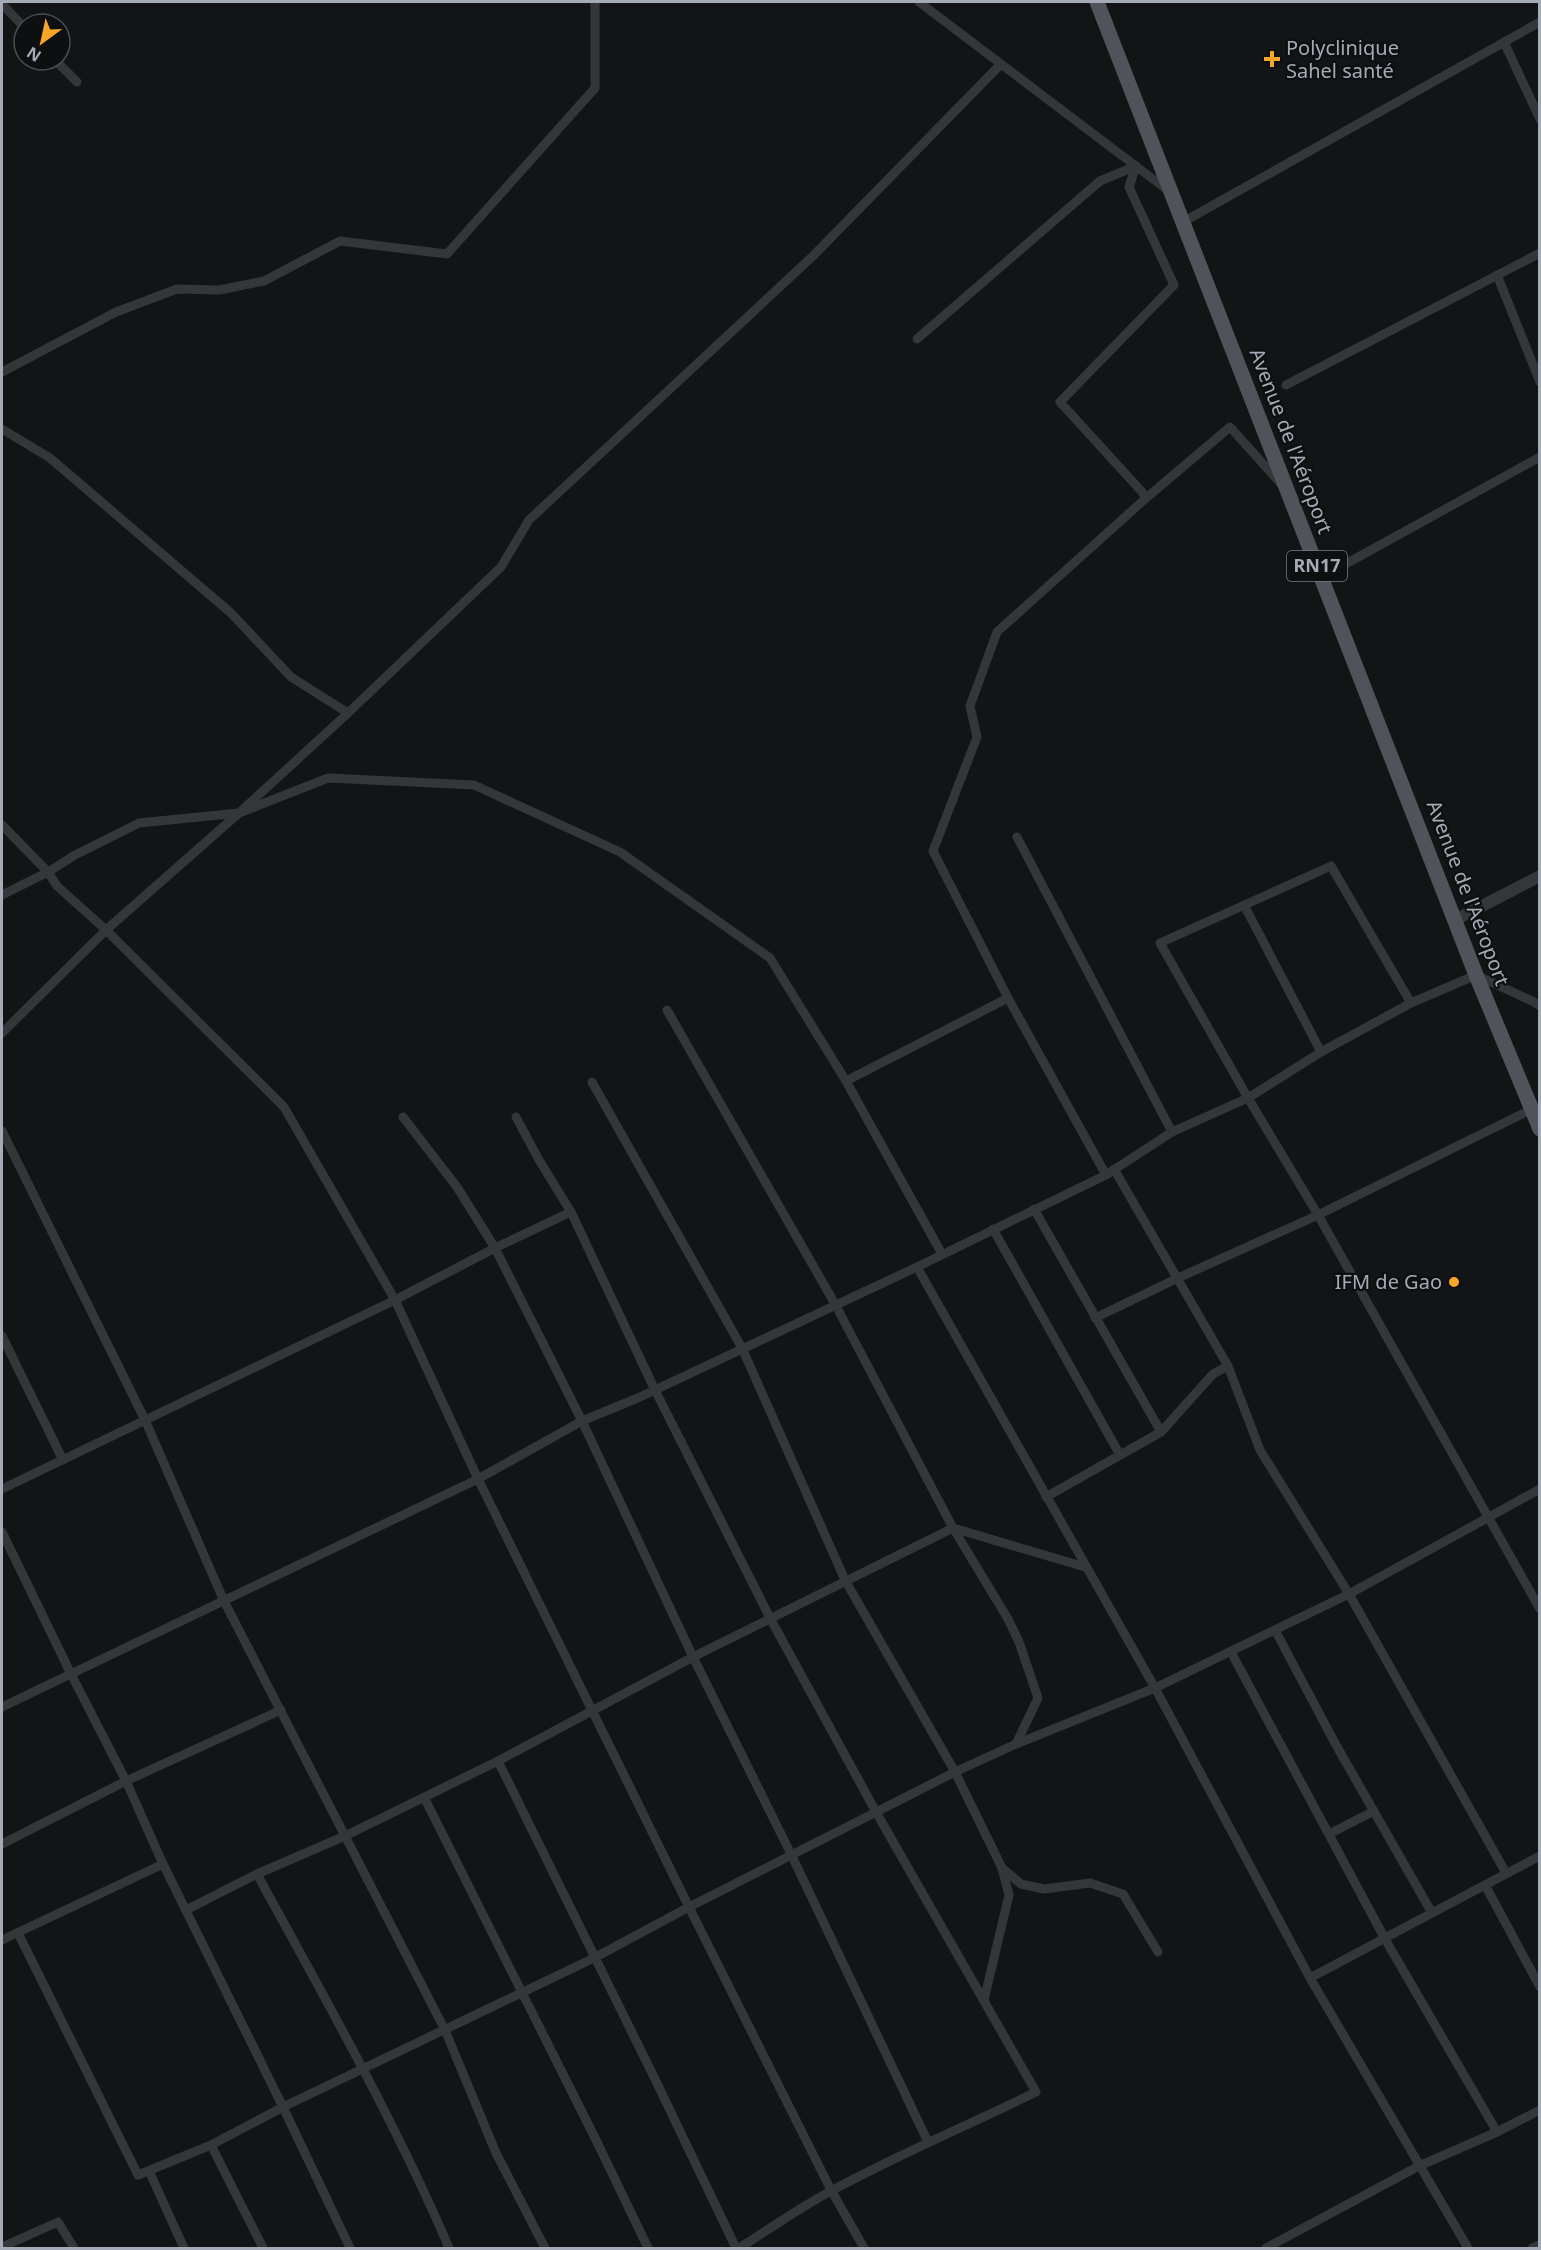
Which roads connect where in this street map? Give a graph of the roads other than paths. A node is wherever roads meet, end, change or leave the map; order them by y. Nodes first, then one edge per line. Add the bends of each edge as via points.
1 (595, 2) edge
2 (920, 2) edge
3 (1097, 2) edge
4 (1539, 22) edge
5 (1504, 42) junction
6 (1001, 64) junction
7 (67, 72) edge
8 (77, 82) dead end
9 (1539, 119) edge
10 (1136, 166) junction
11 (1172, 193) junction
12 (1183, 222) junction
13 (1539, 253) edge
14 (1497, 275) junction
15 (917, 339) dead end
16 (2, 372) edge
17 (1539, 382) edge
18 (1286, 385) dead end
19 (2, 429) edge
20 (1539, 457) edge
21 (1289, 494) junction
22 (1145, 500) junction
23 (1322, 577) junction
24 (348, 713) junction
25 (239, 813) junction
26 (2, 825) edge
27 (1017, 837) dead end
28 (48, 872) junction
29 (1539, 876) edge
30 (2, 895) edge
31 (1244, 905) junction
32 (1455, 920) junction
33 (106, 930) junction
34 (1476, 975) junction
35 (1008, 998) junction
36 (1411, 1003) junction
37 (1539, 1006) edge
38 (667, 1010) dead end
39 (2, 1033) edge
40 (1322, 1052) junction
41 (846, 1081) junction
42 (592, 1082) dead end
43 (1248, 1098) junction
44 (1532, 1109) junction
45 (403, 1117) dead end
46 (516, 1117) dead end
47 (1539, 1129) edge
48 (2, 1131) edge
49 (1172, 1132) junction
50 (1110, 1172) junction
51 (1034, 1209) junction
52 (571, 1212) junction
53 (1318, 1215) junction
54 (993, 1229) junction
55 (495, 1248) junction
56 (942, 1254) junction
57 (917, 1267) junction
58 (1178, 1278) junction
59 (395, 1300) junction
60 (835, 1304) junction
61 (1095, 1318) junction
62 (2, 1336) edge
63 (742, 1348) junction
64 (1228, 1366) junction
65 (655, 1390) junction
66 (145, 1420) junction
67 (582, 1420) junction
68 (1161, 1432) junction
69 (1120, 1455) junction
70 (63, 1460) junction
71 (478, 1479) junction
72 (2, 1489) edge
73 (1539, 1489) edge
74 (1046, 1497) junction
75 (1488, 1516) junction
76 (953, 1528) junction
77 (2, 1532) edge
78 (1085, 1567) junction
79 (845, 1580) junction
80 (1349, 1594) junction
81 (224, 1601) junction
82 (1539, 1609) edge
83 (770, 1618) junction
84 (1275, 1630) junction
85 (1231, 1652) junction
86 (693, 1657) junction
87 (71, 1674) junction
88 (1155, 1688) junction
89 (2, 1707) edge
90 (281, 1710) junction
91 (593, 1710) junction
92 (1016, 1743) junction
93 (498, 1761) junction
94 (955, 1772) junction
95 (126, 1781) junction
96 (424, 1797) junction
97 (1374, 1811) junction
98 (876, 1812) junction
99 (1329, 1834) junction
100 (345, 1836) junction
101 (2, 1844) edge
102 (791, 1854) junction
103 (1539, 1856) edge
104 (163, 1864) junction
105 (1002, 1869) junction
106 (1506, 1873) junction
107 (257, 1874) junction
108 (1485, 1885) junction
109 (688, 1907) junction
110 (186, 1910) junction
111 (1432, 1913) junction
112 (18, 1933) junction
113 (1385, 1939) junction
114 (2, 1941) edge
115 (1158, 1952) dead end
116 (594, 1958) junction
117 (1310, 1978) junction
118 (1539, 1987) edge
119 (523, 1993) junction
120 (984, 2000) junction
121 (445, 2030) junction
122 (363, 2069) junction
123 (283, 2107) junction
124 (1539, 2110) edge
125 (1497, 2132) junction
126 (928, 2142) junction
127 (211, 2145) junction
128 (1419, 2166) junction
129 (148, 2171) junction
130 (831, 2190) junction
131 (1539, 2245) edge
132 (2, 2247) edge
133 (74, 2248) edge
134 (184, 2248) edge
135 (264, 2248) edge
136 (350, 2248) edge
137 (449, 2248) edge
138 (545, 2248) edge
139 (648, 2248) edge
140 (737, 2248) edge
141 (864, 2248) edge
142 (1266, 2248) edge
143 (1468, 2248) edge
144 (1532, 2248) edge

1 - 16 street via 595,88 447,254 340,241 264,282 219,290 177,289 146,300
2 - 6 street
3 - 11 main road, Avenue de l'Aéroport / RN17
4 - 5 street
5 - 9 street
5 - 12 street
6 - 10 street
6 - 24 street via 813,256 529,520 501,567
7 - 8 street
10 - 11 street
10 - 15 street via 1100,181
10 - 22 street via 1130,187 1174,285 1060,402 1143,492
11 - 12 main road, Avenue de l'Aéroport / RN17
12 - 21 main road, Avenue de l'Aéroport / RN17
13 - 14 street
14 - 17 street
14 - 18 street
19 - 24 street via 50,458 231,613 291,677
20 - 23 street
21 - 22 street via 1230,427
21 - 23 main road, Avenue de l'Aéroport / RN17
22 - 35 street via 997,632 970,706 977,737 933,851
23 - 32 main road, Avenue de l'Aéroport / RN17
24 - 25 street
25 - 28 street via 139,823
25 - 33 street
25 - 41 street via 328,778 474,785 620,852 770,958
26 - 28 street
27 - 49 street
28 - 30 street
28 - 33 street via 57,886
29 - 32 street
31 - 36 street via 1331,866
31 - 40 street
31 - 43 street via 1160,943
32 - 34 main road, Avenue de l'Aéroport / RN17
33 - 39 street
33 - 59 street via 284,1107
34 - 36 street
34 - 37 street
34 - 44 main road, Avenue de l'Aéroport / RN17
35 - 41 street
35 - 50 street
36 - 40 street
38 - 60 street
40 - 43 street
41 - 56 street
42 - 63 street
43 - 49 street
43 - 53 street
44 - 47 main road, Avenue de l'Aéroport / RN17
44 - 53 street
45 - 55 street via 457,1187
46 - 52 street
48 - 66 street
49 - 50 street
50 - 51 street
50 - 58 street
51 - 54 street
51 - 61 street
52 - 55 street
52 - 65 street
53 - 58 street
53 - 75 street
54 - 56 street
54 - 69 street
55 - 59 street
55 - 67 street
56 - 57 street
57 - 60 street
57 - 74 street
58 - 61 street
58 - 64 street
59 - 66 street
59 - 71 street
60 - 63 street
60 - 76 street
61 - 68 street
62 - 70 street
63 - 65 street
63 - 79 street
64 - 68 street via 1213,1374
64 - 80 street via 1260,1450
65 - 67 street
65 - 83 street
66 - 70 street
66 - 81 street
67 - 71 street
67 - 86 street
68 - 69 street
69 - 74 street
70 - 72 street
71 - 81 street
71 - 91 street
73 - 75 street
74 - 78 street
75 - 80 street
75 - 82 street
76 - 78 street
76 - 79 street
76 - 92 street via 1019,1641 1038,1698
77 - 87 street
78 - 88 street
79 - 83 street
79 - 94 street
80 - 84 street
80 - 106 street
81 - 87 street
81 - 90 street
83 - 86 street
83 - 98 street
84 - 85 street
84 - 97 street
85 - 88 street
85 - 99 street
86 - 91 street
86 - 102 street
87 - 89 street
87 - 95 street
88 - 92 street
88 - 117 street
90 - 95 street
90 - 100 street
91 - 93 street
91 - 109 street
92 - 94 street
93 - 96 street
93 - 116 street
94 - 98 street
94 - 105 street
95 - 101 street
95 - 104 street
96 - 100 street
96 - 119 street
97 - 99 street
97 - 111 street
98 - 102 street
98 - 120 street
99 - 113 street
100 - 107 street
100 - 121 street
102 - 109 street
102 - 126 street
103 - 106 street
104 - 110 street
104 - 112 street
105 - 115 street via 1021,1884 1044,1889 1090,1883 1123,1894
105 - 120 street via 1009,1895
106 - 108 street
107 - 110 street
107 - 122 street
108 - 111 street
108 - 118 street
109 - 116 street
109 - 130 street
110 - 123 street
111 - 113 street
112 - 114 street
112 - 129 street via 138,2175
113 - 117 street
113 - 125 street
116 - 119 street
116 - 140 street
117 - 128 street
119 - 121 street
119 - 139 street
120 - 126 street via 1036,2092
121 - 122 street
121 - 138 street via 496,2153
122 - 123 street
122 - 137 street
123 - 127 street
123 - 136 street
124 - 125 street
125 - 128 street
126 - 130 street
127 - 129 street
127 - 135 street
128 - 142 street
128 - 143 street
129 - 134 street
130 - 140 street
130 - 141 street
131 - 144 street
132 - 133 street via 58,2222

